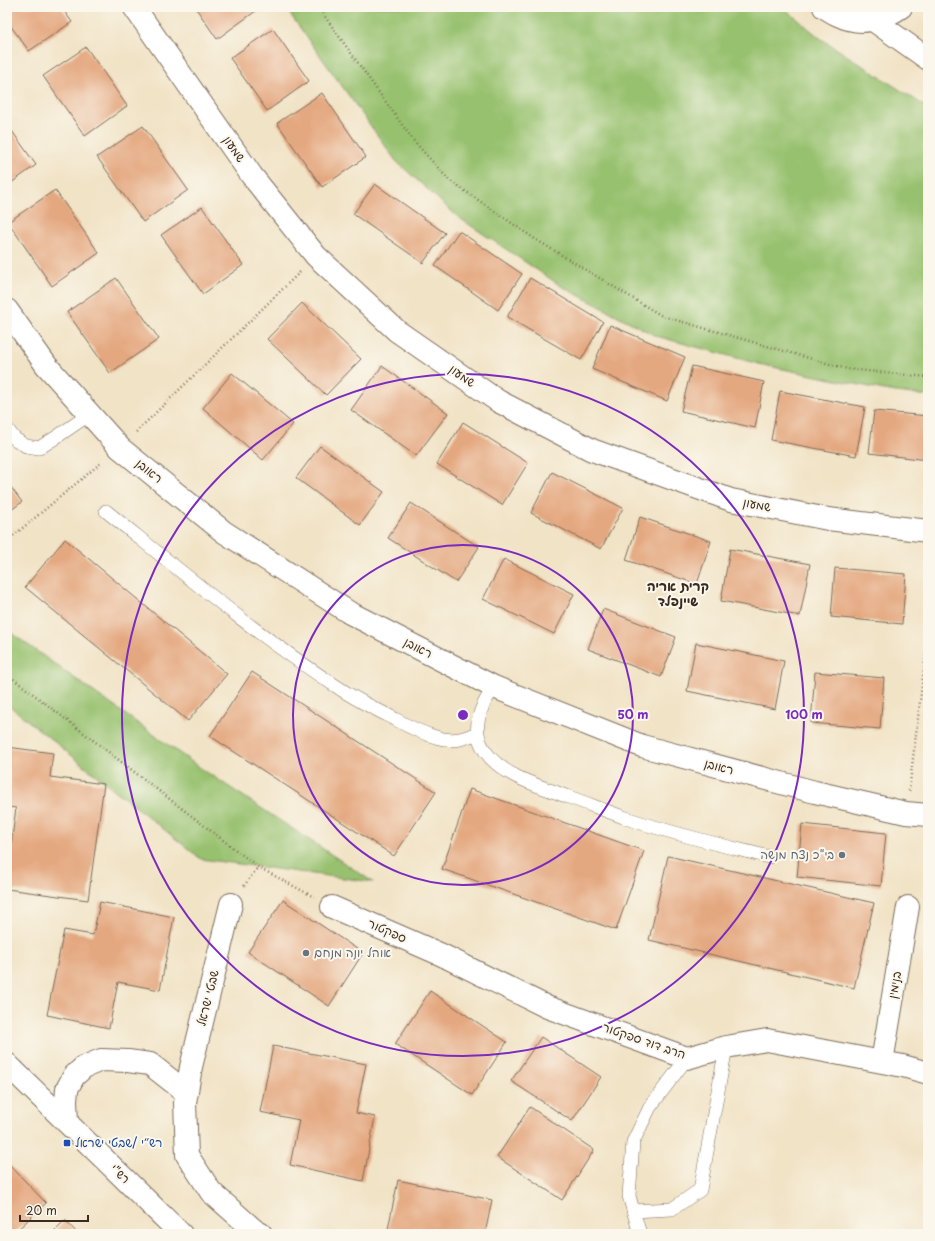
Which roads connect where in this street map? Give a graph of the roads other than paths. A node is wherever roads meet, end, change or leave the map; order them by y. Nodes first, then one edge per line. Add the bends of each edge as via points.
1 (134, 7) edge
2 (824, 7) edge
3 (901, 7) edge
4 (873, 20) junction
5 (928, 59) edge
6 (7, 310) edge
7 (90, 414) junction
8 (7, 429) edge
9 (106, 511) dead end
10 (928, 531) edge
11 (494, 687) junction
12 (477, 733) junction
13 (928, 815) edge
14 (769, 857) dead end
15 (231, 904) dead end
16 (332, 907) road end
17 (908, 907) dead end
18 (442, 956) joint
19 (726, 1047) junction
20 (687, 1058) junction
21 (882, 1062) junction
22 (7, 1064) edge
23 (928, 1073) edge
24 (187, 1093) junction
25 (67, 1122) junction
26 (633, 1211) junction
27 (637, 1232) edge
28 (181, 1234) edge
29 (261, 1234) edge

1 - 10 street, שמעון via 252,176 316,256 397,331 498,401 592,450 731,500 828,519
2 - 4 street via 838,16 855,21
3 - 4 street via 889,15
4 - 5 street
6 - 7 street, ראובן via 46,365
7 - 8 lane via 39,448 26,446 15,439
7 - 11 street, ראובן via 120,448 224,532 350,613
9 - 12 lane via 269,640 364,704 440,739 459,740
11 - 12 lane via 485,700 478,718
11 - 13 street, ראובן via 642,746 815,792 906,813
12 - 14 lane via 493,761 506,771 524,779 625,818
15 - 24 street, שבטי ישראל
16 - 18 street, ספקטור
17 - 21 street, בנימין
18 - 20 street, הרב דוד ספקטור via 547,1007
19 - 20 street, הרב דוד ספקטור
19 - 21 street, הרב דוד ספקטור via 768,1040
19 - 26 lane via 700,1190 672,1209
20 - 26 lane via 650,1107 633,1142 629,1196
21 - 23 street, הרב דוד ספקטור
22 - 25 street, רש"י
24 - 25 street via 150,1064 101,1060 84,1067 74,1076 67,1089
24 - 29 street, שבטי ישראל via 187,1155 211,1192
25 - 28 street, רש"י
26 - 27 lane

